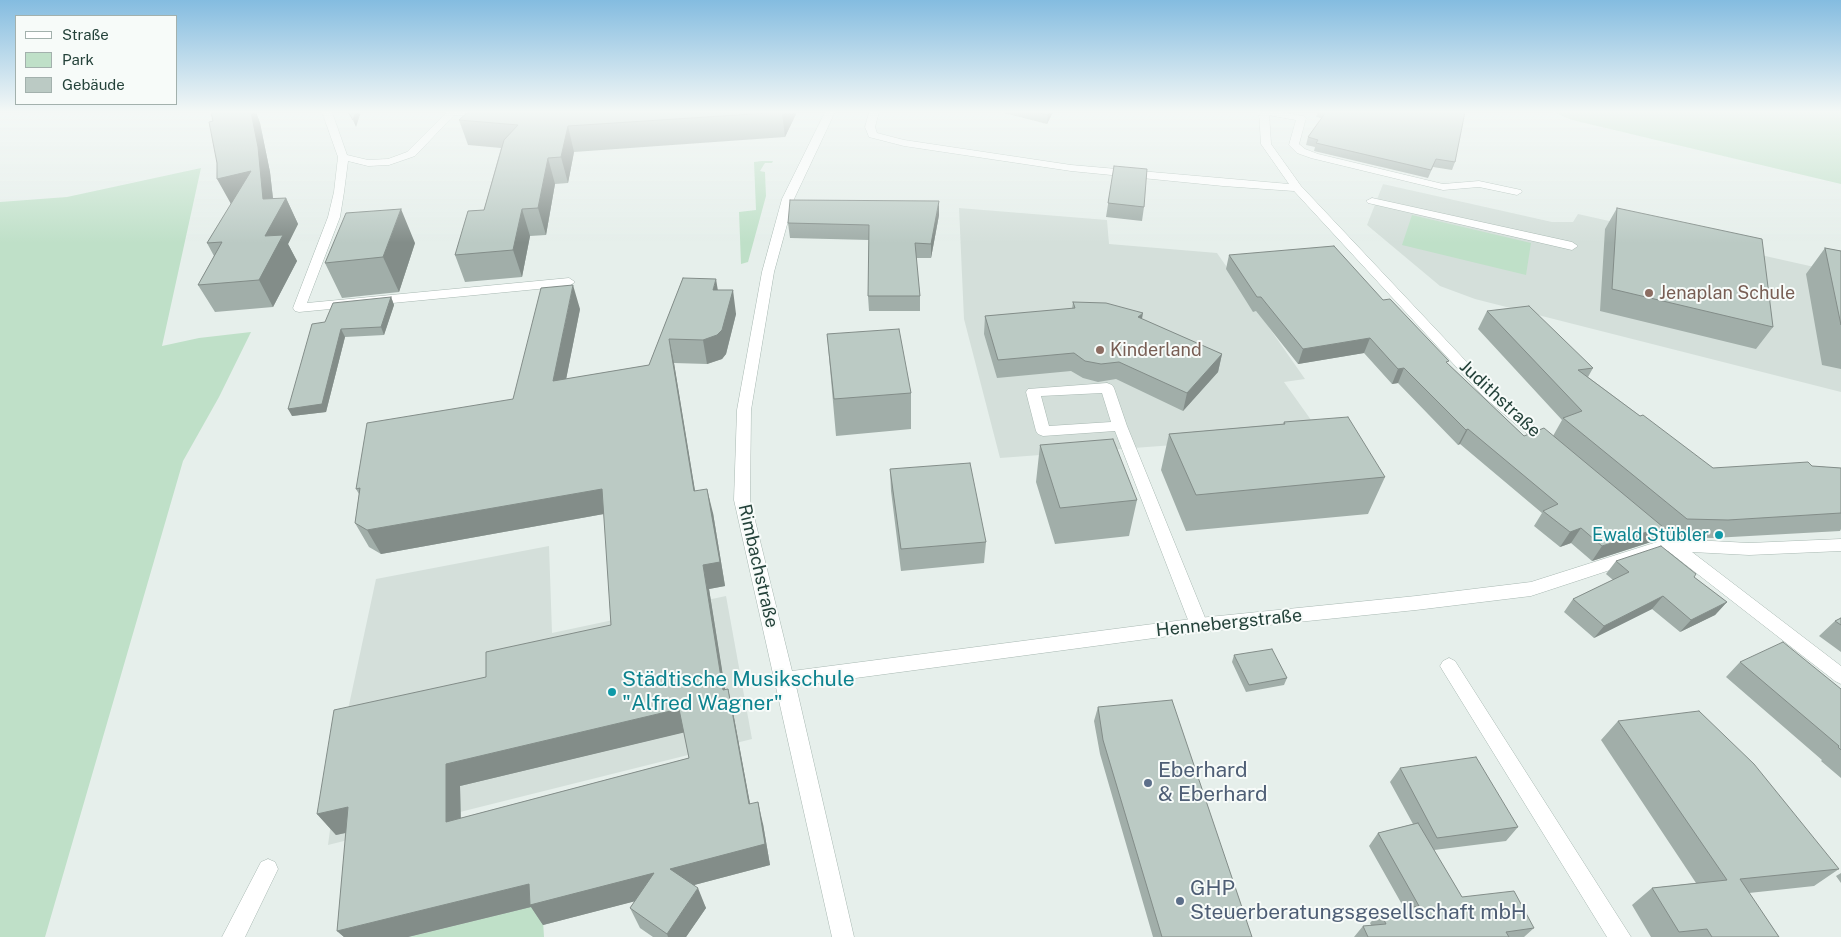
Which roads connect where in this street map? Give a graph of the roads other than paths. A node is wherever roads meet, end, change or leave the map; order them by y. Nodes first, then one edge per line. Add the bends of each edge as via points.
1 (406, 156) edge
2 (808, 156) edge
3 (989, 156) edge
4 (1274, 156) edge
5 (1314, 156) edge
6 (343, 157) joint
7 (1297, 188) junction
8 (1517, 192) dead end
9 (1372, 201) dead end
10 (1572, 246) dead end
11 (568, 282) dead end
12 (1120, 426) junction
13 (1564, 457) edge
14 (1631, 513) edge
15 (1668, 544) junction
16 (1841, 544) edge
17 (1199, 625) junction
18 (1449, 666) dead end
19 (1841, 676) edge
20 (785, 680) junction
21 (268, 869) dead end
22 (233, 937) edge
23 (843, 937) edge
24 (1620, 937) edge

1 - 6 street via 389,162 368,163
2 - 20 street, Rimbachstraße via 786,208 768,272 744,410 742,449 742,500 747,527
3 - 7 street via 1071,168
4 - 7 street, Judithstraße
5 - 8 street via 1443,187 1479,184
6 - 11 street via 334,217 299,308
7 - 13 street, Judithstraße via 1490,394
9 - 10 street
12 - 12 street via 1107,388 1033,392 1043,431
12 - 17 street
14 - 15 street
15 - 16 street via 1749,549
15 - 17 street, Hennebergstraße via 1531,589
15 - 19 street
17 - 20 street, Hennebergstraße
18 - 24 street
20 - 23 street, Rimbachstraße
21 - 22 street

